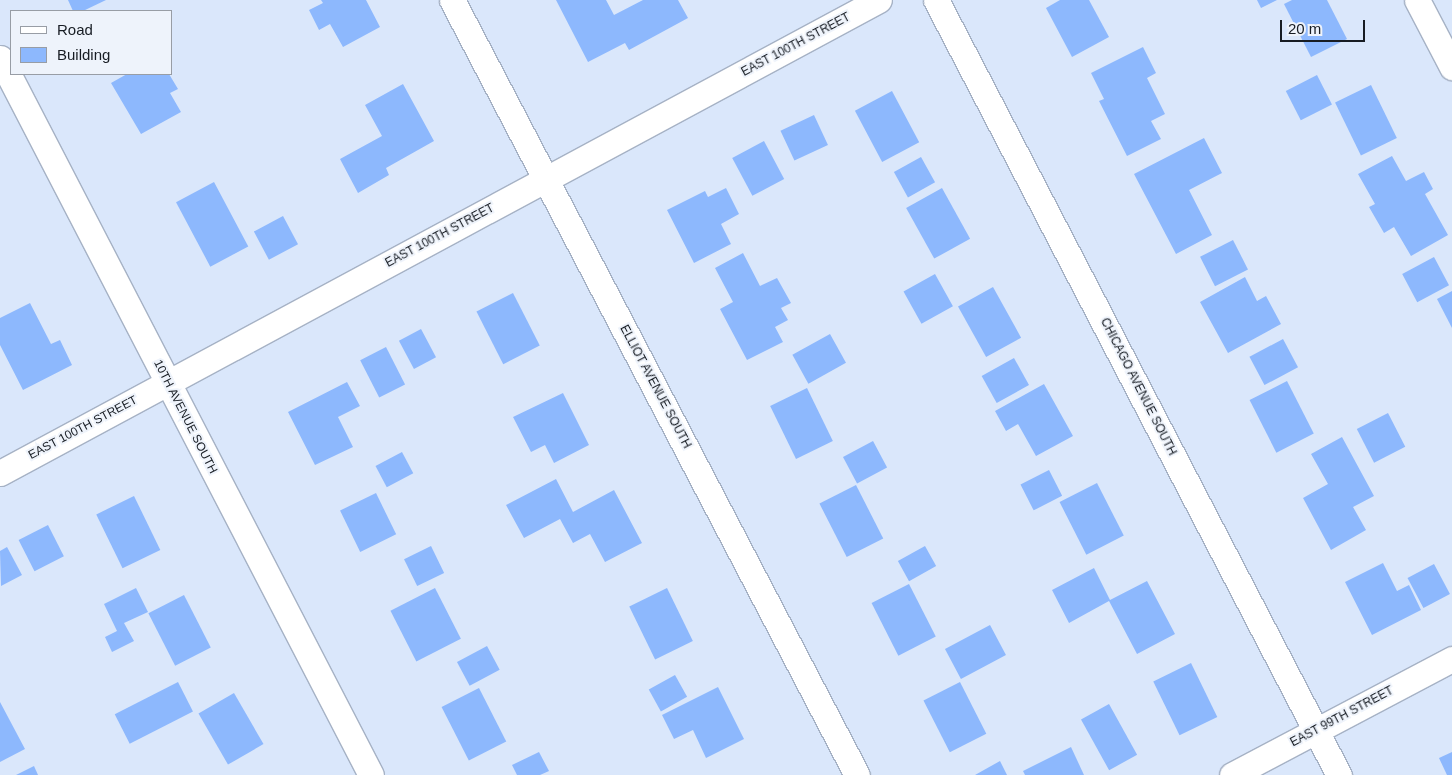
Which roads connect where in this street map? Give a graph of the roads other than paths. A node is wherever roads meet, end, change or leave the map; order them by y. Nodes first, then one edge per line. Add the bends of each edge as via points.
1 (452, 0) edge
2 (880, 0) edge
3 (936, 0) edge
4 (1417, 0) edge
5 (0, 58) edge
6 (1452, 67) edge
7 (546, 179) junction
8 (168, 383) junction
9 (0, 473) edge
10 (1452, 659) edge
11 (1316, 730) junction
12 (371, 775) edge
13 (857, 775) edge
14 (1232, 775) edge
15 (1339, 775) edge

1 - 7 street, ELLIOT AVENUE SOUTH
2 - 7 street, EAST 100TH STREET
3 - 11 street, CHICAGO AVENUE SOUTH
4 - 6 street
5 - 8 street, 10TH AVENUE SOUTH
7 - 8 street, EAST 100TH STREET
7 - 13 street, ELLIOT AVENUE SOUTH
8 - 9 street, EAST 100TH STREET
8 - 12 street, 10TH AVENUE SOUTH
10 - 11 street, EAST 99TH STREET
11 - 14 street, EAST 99TH STREET
11 - 15 street, CHICAGO AVENUE SOUTH

